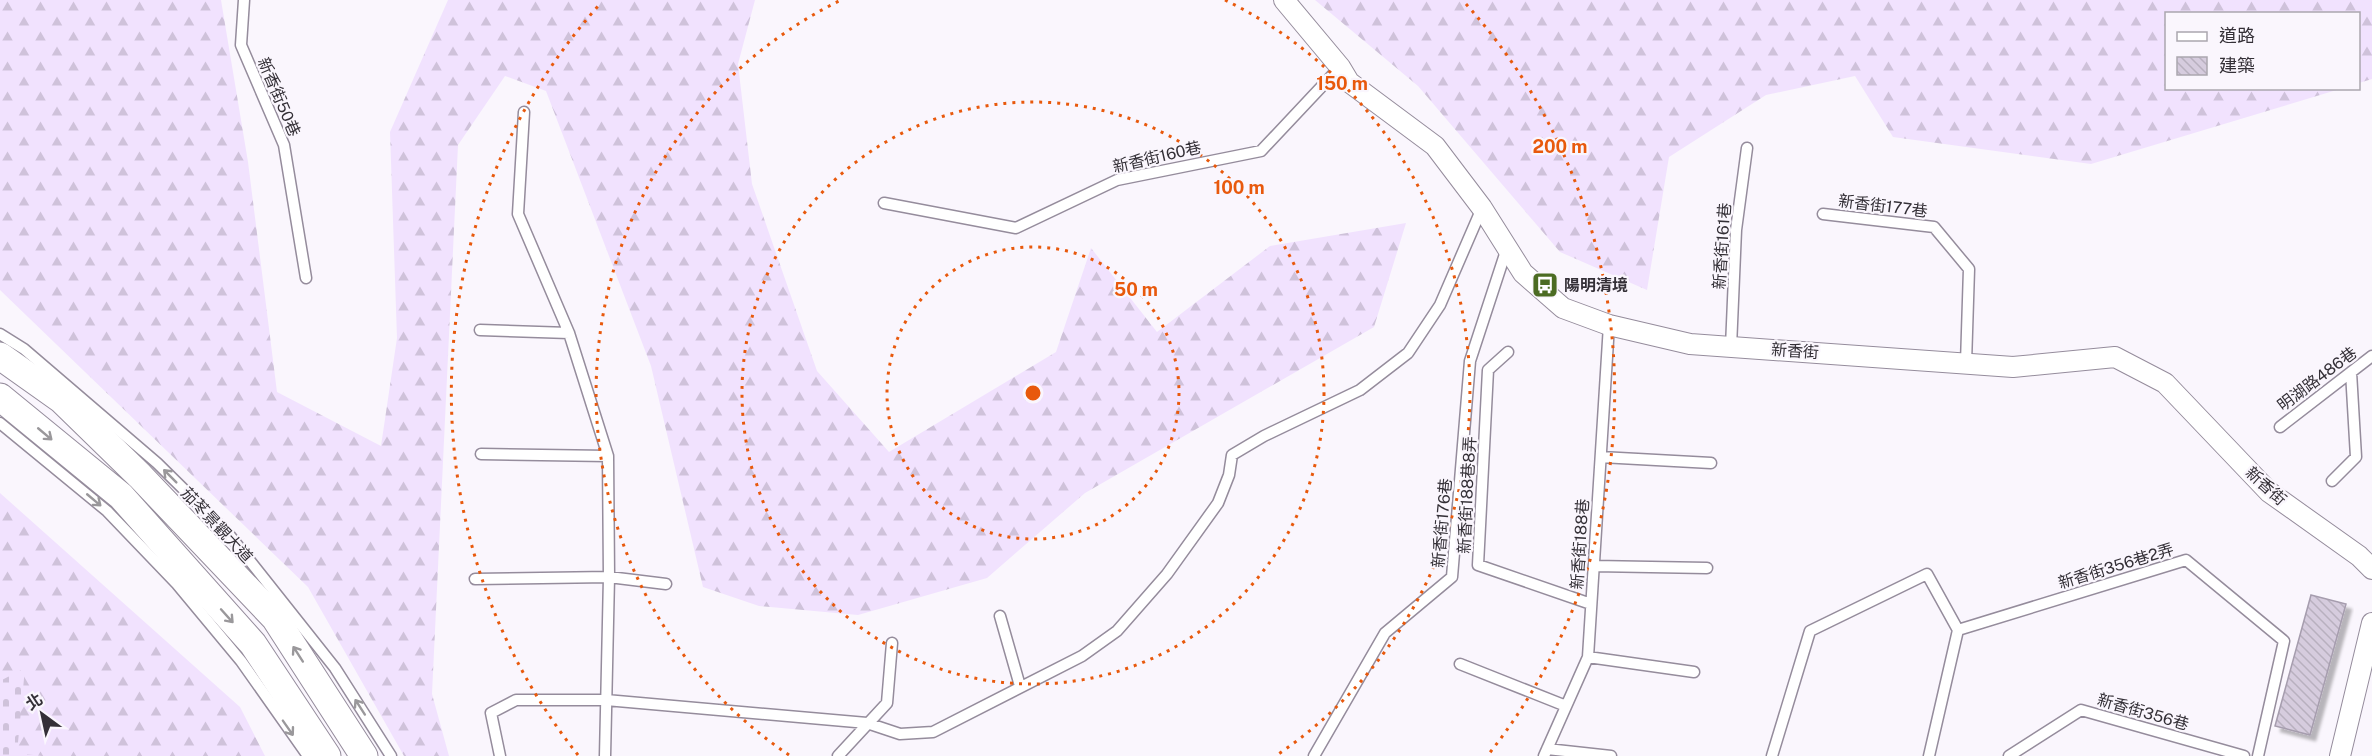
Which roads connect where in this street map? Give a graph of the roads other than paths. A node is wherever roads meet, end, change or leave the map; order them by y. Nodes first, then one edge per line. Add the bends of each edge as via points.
1 (244, 0) edge
2 (1284, 0) edge
3 (1340, 68) junction
4 (524, 112) dead end
5 (1747, 148) dead end
6 (884, 203) dead end
7 (1482, 208) junction
8 (1823, 214) dead end
9 (1507, 247) junction
10 (306, 278) dead end
11 (1609, 325) junction
12 (480, 330) dead end
13 (569, 333) junction
14 (2, 342) edge
15 (1731, 347) junction
16 (1508, 352) dead end
17 (2372, 356) edge
18 (1966, 363) junction
19 (2351, 372) junction
20 (0, 397) edge
21 (0, 423) edge
22 (2280, 427) dead end
23 (481, 454) dead end
24 (608, 456) junction
25 (1601, 457) junction
26 (1711, 463) dead end
27 (2332, 481) dead end
28 (1594, 566) junction
29 (1707, 568) dead end
30 (2372, 569) edge
31 (609, 577) junction
32 (475, 579) dead end
33 (666, 584) dead end
34 (1591, 604) junction
35 (1000, 616) dead end
36 (2372, 623) edge
37 (1959, 630) junction
38 (892, 643) dead end
39 (1588, 657) junction
40 (1460, 664) dead end
41 (1694, 672) dead end
42 (1020, 686) junction
43 (606, 700) junction
44 (1566, 705) junction
45 (867, 723) junction
46 (1545, 753) edge
47 (308, 756) edge
48 (327, 756) edge
49 (364, 756) edge
50 (391, 756) edge
51 (500, 756) edge
52 (605, 756) edge
53 (838, 756) edge
54 (1314, 756) edge
55 (1611, 756) edge
56 (1772, 756) edge
57 (1929, 756) edge
58 (2009, 756) edge
59 (2244, 756) edge
60 (2258, 756) edge
61 (2340, 756) edge

1 - 10 lane, 新香街50巷 via 241,45 284,145
2 - 3 street, 新香街
3 - 6 lane, 新香街160巷 via 1261,151 1117,180 1016,228
3 - 7 street, 新香街 via 1349,82 1435,146
4 - 13 lane via 518,214
5 - 15 lane, 新香街161巷 via 1736,230
7 - 9 street, 新香街
7 - 42 lane via 1440,305 1408,353 1360,390 1232,455 1218,503 1167,574 1117,631 1082,656
8 - 18 lane, 新香街177巷 via 1934,227 1969,269
9 - 11 street, 新香街 via 1523,273 1563,308
9 - 54 lane, 新香街176巷 via 1470,361 1452,577 1385,633
11 - 15 street, 新香街 via 1690,344
11 - 25 lane, 新香街188巷
12 - 13 lane
13 - 24 lane
49 -> 14 street, 茄苳景觀大道 via 275,618 140,476
50 -> 14 lane, 茄苳景觀大道 via 335,668 227,532 157,463 24,349
15 - 18 street, 新香街
16 - 34 lane, 新香街188巷8弄 via 1488,370 1478,565
17 - 19 lane, 明湖路486巷
18 - 30 street, 新香街 via 2013,367 2115,357 2165,382 2269,492
19 - 22 lane, 明湖路486巷
19 - 27 lane via 2356,457
20 -> 48 street via 121,496 253,644
21 -> 47 lane via 107,512 177,584 241,661
23 - 24 lane
24 - 31 lane
25 - 26 lane
25 - 28 lane, 新香街188巷
28 - 29 lane
28 - 34 lane, 新香街188巷
31 - 32 lane
31 - 33 lane
31 - 43 lane
34 - 39 lane, 新香街188巷
35 - 42 lane
36 - 61 street
37 - 56 lane via 1927,574 1810,631
37 - 57 lane
37 - 60 lane, 新香街356巷2弄 via 2186,560 2284,641
38 - 45 lane via 887,704
39 - 41 lane
39 - 44 lane, 新香街188巷
40 - 44 lane
42 - 45 lane via 933,732 900,734
43 - 45 lane
43 - 51 lane via 507,703 491,713
43 - 52 lane
44 - 46 lane, 新香街188巷
45 - 53 lane
46 - 55 lane
58 - 59 lane, 新香街356巷 via 2081,710

